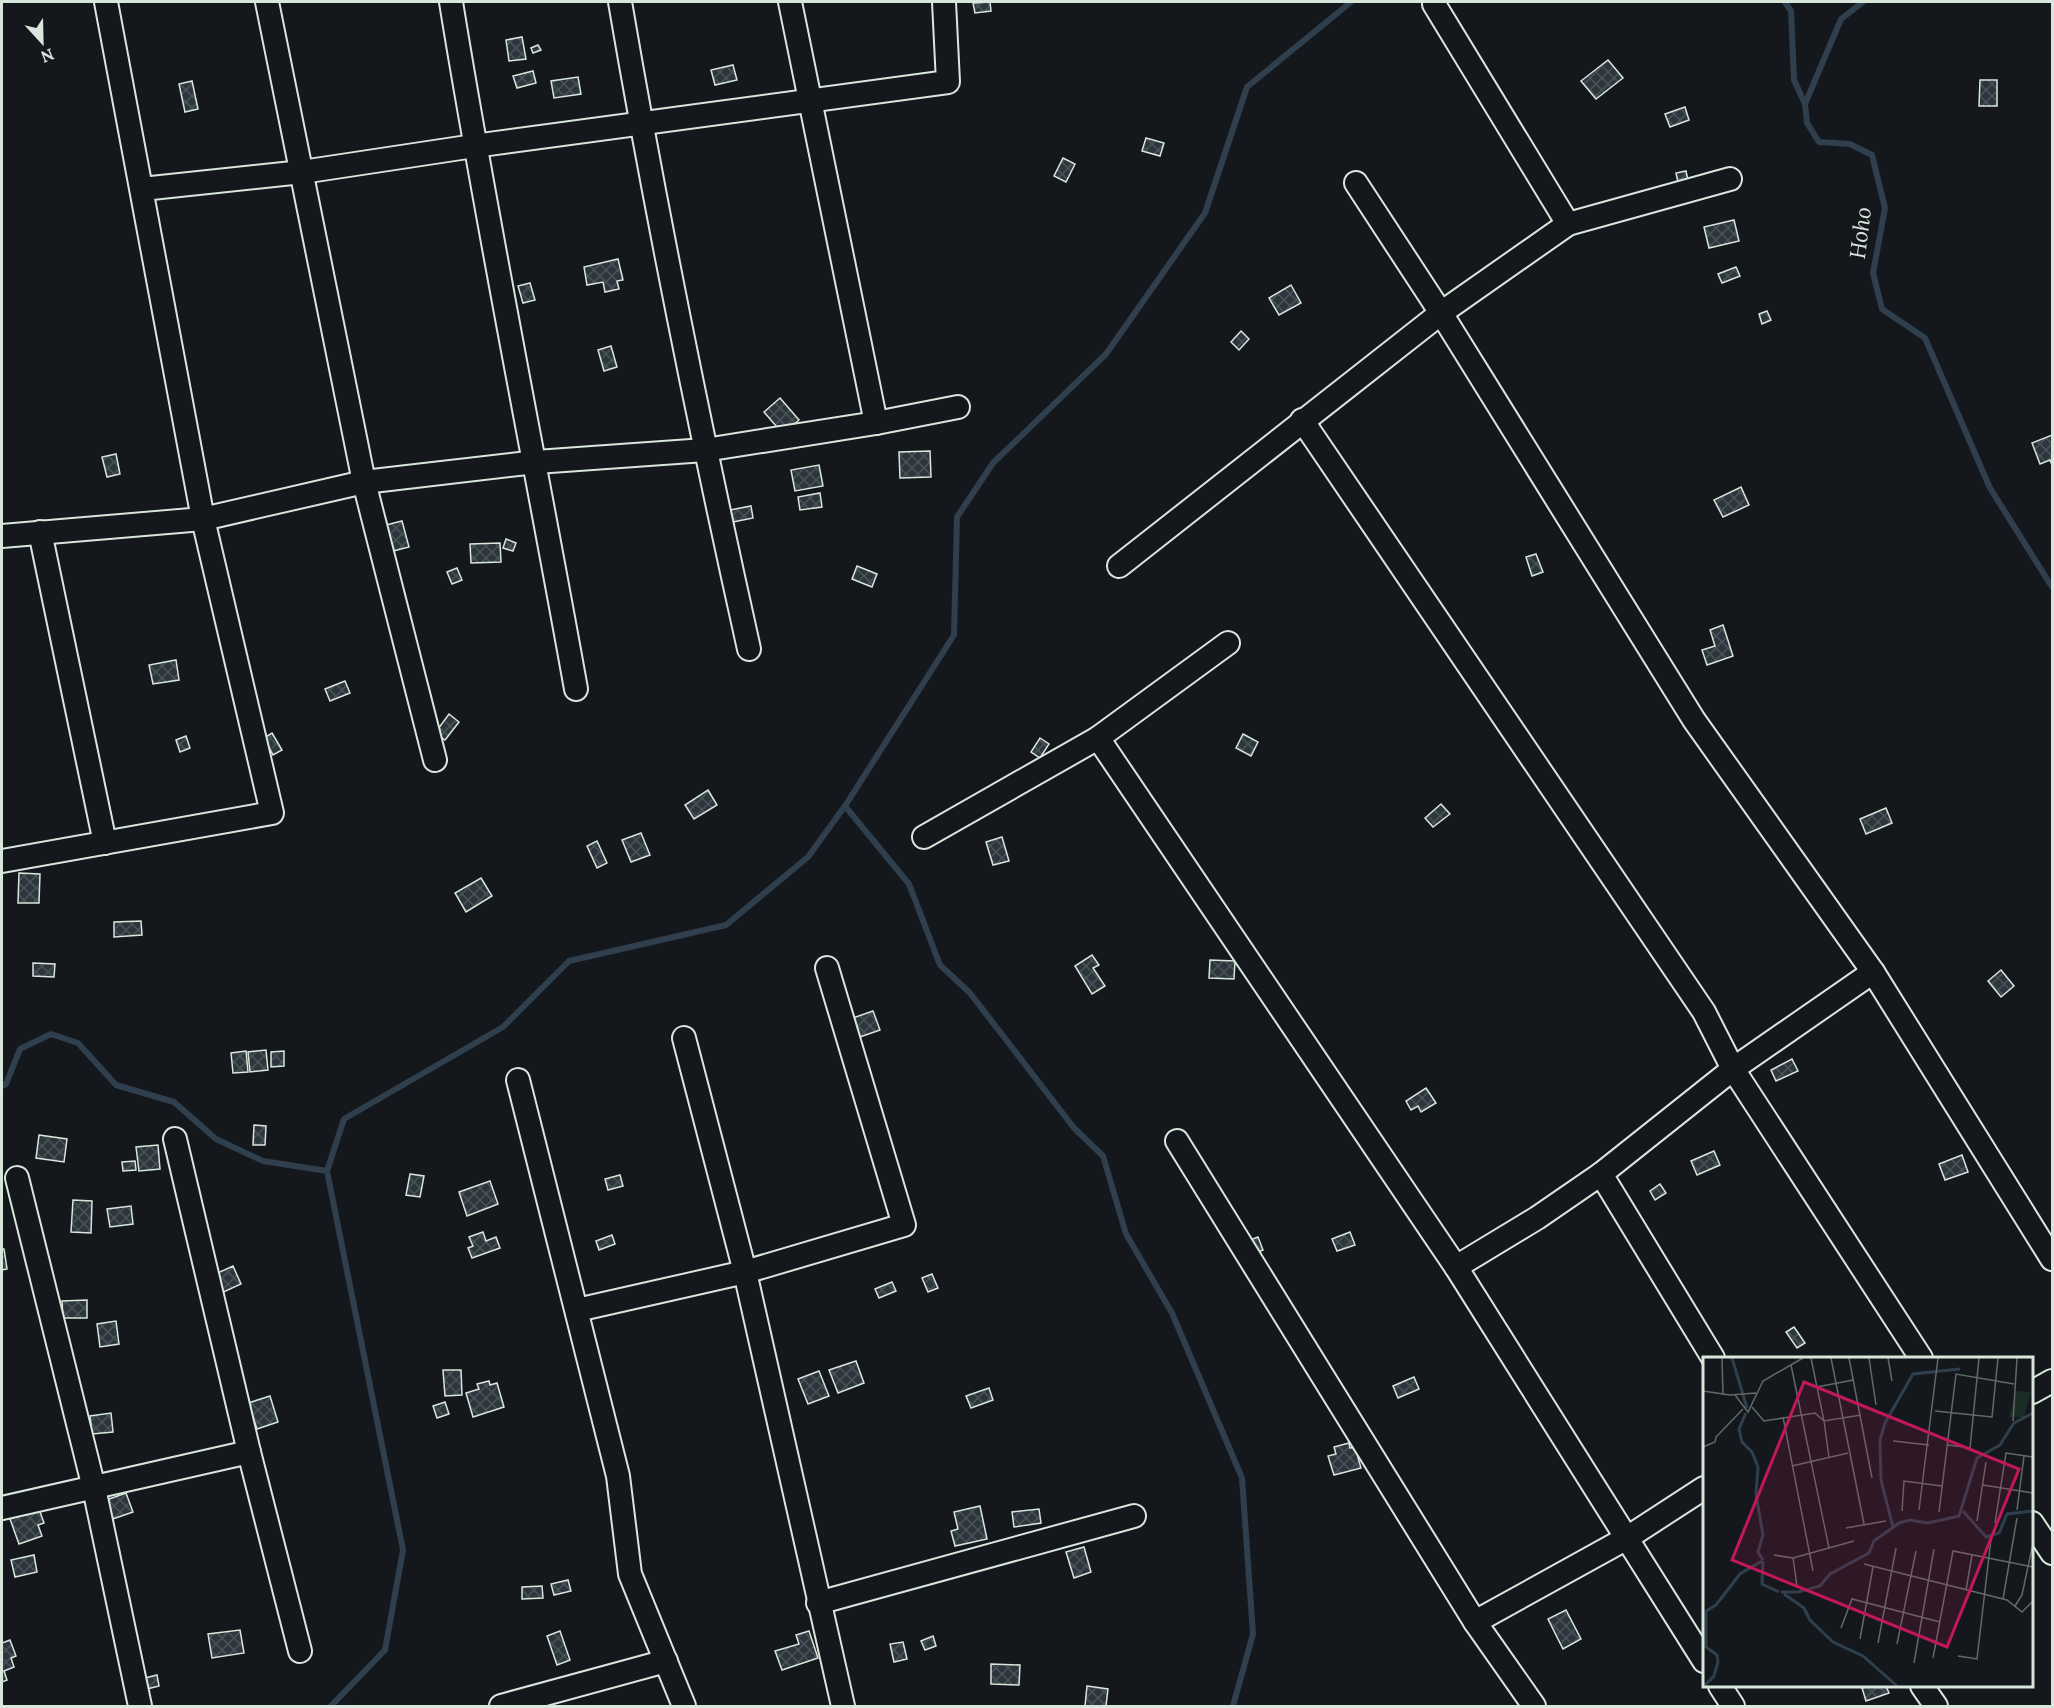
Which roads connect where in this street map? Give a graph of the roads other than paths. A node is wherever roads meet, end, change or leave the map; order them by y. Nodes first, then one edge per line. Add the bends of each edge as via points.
1 (106, 2) edge
2 (267, 2) edge
3 (451, 2) edge
4 (620, 2) edge
5 (790, 2) edge
6 (944, 2) edge
7 (1434, 4) dead end
8 (809, 101) junction
9 (641, 124) junction
10 (474, 146) junction
11 (302, 172) junction
12 (1730, 178) dead end
13 (1356, 183) dead end
14 (142, 189) junction
15 (1568, 225) junction
16 (1441, 313) junction
17 (958, 407) dead end
18 (1302, 420) junction
19 (876, 423) junction
20 (705, 450) junction
21 (536, 462) junction
22 (364, 482) junction
23 (203, 519) junction
24 (40, 532) junction
25 (2, 536) edge
26 (1119, 566) dead end
27 (1228, 643) dead end
28 (749, 649) dead end
29 (576, 689) dead end
30 (1098, 738) junction
31 (435, 760) dead end
32 (924, 837) dead end
33 (105, 843) junction
34 (2, 861) edge
35 (827, 968) dead end
36 (1873, 972) junction
37 (684, 1038) dead end
38 (1733, 1069) junction
39 (518, 1080) dead end
40 (175, 1139) dead end
41 (1177, 1141) dead end
42 (1601, 1174) junction
43 (17, 1178) dead end
44 (2052, 1258) edge
45 (1456, 1267) junction
46 (746, 1272) junction
47 (577, 1310) junction
48 (1712, 1357) edge
49 (1920, 1357) edge
50 (2052, 1381) edge
51 (2033, 1391) edge
52 (249, 1452) junction
53 (94, 1488) junction
54 (1703, 1489) edge
55 (2, 1508) edge
56 (1134, 1516) dead end
57 (2033, 1526) edge
58 (1627, 1538) junction
59 (2052, 1553) edge
60 (818, 1603) junction
61 (1475, 1622) junction
62 (300, 1651) dead end
63 (1703, 1659) edge
64 (666, 1661) junction
65 (1721, 1687) edge
66 (1923, 1687) edge
67 (1934, 1706) edge
68 (140, 1707) edge
69 (501, 1707) edge
70 (684, 1707) edge
71 (843, 1707) edge
72 (1533, 1707) edge
73 (1733, 1707) edge

1 - 14 street
2 - 11 street
3 - 10 street
4 - 9 street
5 - 8 street
6 - 8 street via 948,82
7 - 15 street
8 - 9 street
8 - 19 street
9 - 10 street
9 - 20 street
10 - 11 street
10 - 21 street
11 - 14 street
11 - 22 street
12 - 15 street
13 - 16 street
14 - 23 street
15 - 16 street
16 - 18 street
16 - 36 street via 1694,720
17 - 19 street
18 - 26 street
18 - 38 street via 1704,1012
19 - 20 street
20 - 21 street
20 - 28 street
21 - 22 street
21 - 29 street
22 - 23 street
22 - 31 street
23 - 24 street
23 - 33 street via 272,813
24 - 25 street
24 - 33 street
27 - 30 street
30 - 32 street
30 - 45 street
33 - 34 street
35 - 46 street via 904,1225
36 - 38 street
36 - 44 street
37 - 46 street
38 - 42 street
38 - 49 street
39 - 47 street
40 - 52 street
41 - 61 street
42 - 45 street
42 - 48 street
43 - 53 street
45 - 58 street
46 - 47 street
46 - 60 street
47 - 64 street via 618,1476 630,1574
50 - 51 street
52 - 53 street
52 - 62 street
53 - 55 street
53 - 68 street
54 - 58 street
56 - 60 street
57 - 59 street
58 - 61 street
58 - 63 street
60 - 71 street
61 - 72 street
64 - 69 street
64 - 70 street
65 - 73 street
66 - 67 street

